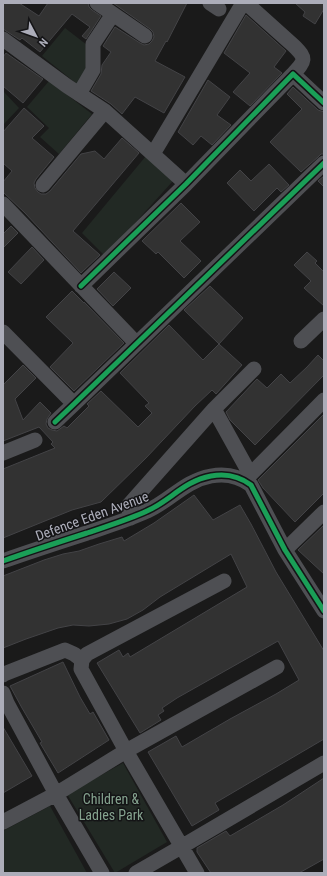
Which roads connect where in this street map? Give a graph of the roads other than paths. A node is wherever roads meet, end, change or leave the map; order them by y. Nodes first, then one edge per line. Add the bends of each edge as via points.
1 (97, 3) edge
2 (245, 3) edge
3 (113, 14) junction
4 (145, 36) dead end
5 (3, 39) edge
6 (293, 74) junction
7 (79, 94) junction
8 (324, 103) edge
9 (105, 111) junction
10 (153, 154) junction
11 (324, 163) edge
12 (186, 184) junction
13 (43, 185) dead end
14 (3, 204) edge
15 (81, 286) junction
16 (324, 319) edge
17 (3, 332) edge
18 (301, 341) dead end
19 (136, 343) junction
20 (254, 369) dead end
21 (324, 400) edge
22 (74, 404) junction
23 (214, 409) junction
24 (55, 422) dead end
25 (35, 440) dead end
26 (3, 453) edge
27 (248, 477) junction
28 (324, 512) edge
29 (131, 518) junction
30 (285, 550) junction
31 (3, 561) edge
32 (224, 581) dead end
33 (324, 611) edge
34 (82, 660) junction
35 (277, 667) dead end
36 (3, 675) edge
37 (4, 700) edge
38 (126, 752) junction
39 (324, 764) edge
40 (56, 794) junction
41 (3, 822) edge
42 (182, 848) junction
43 (102, 873) edge
44 (136, 873) edge
45 (197, 873) edge

1 - 3 street
2 - 6 street via 301,53 302,65
2 - 10 street
3 - 4 street
3 - 7 street via 93,44 94,70
5 - 7 street
6 - 8 street
6 - 12 street
7 - 9 street
9 - 10 street
9 - 13 street
10 - 12 street
11 - 19 street
12 - 15 street
14 - 15 street
15 - 19 street
16 - 18 street
17 - 22 street
19 - 22 street
20 - 23 street
21 - 27 street
22 - 24 street
23 - 27 street
23 - 29 street via 128,506
25 - 26 street
27 - 29 street, Defence Eden Avenue via 232,475 203,479 178,491 149,511
27 - 30 street
28 - 30 street
29 - 31 street, Defence Eden Avenue
30 - 33 street
32 - 34 street via 87,654
34 - 36 street via 65,650
34 - 38 street via 81,669
35 - 38 street
37 - 40 street
38 - 40 street
38 - 42 street
39 - 42 street
40 - 41 street
40 - 43 street
42 - 44 street
42 - 45 street

